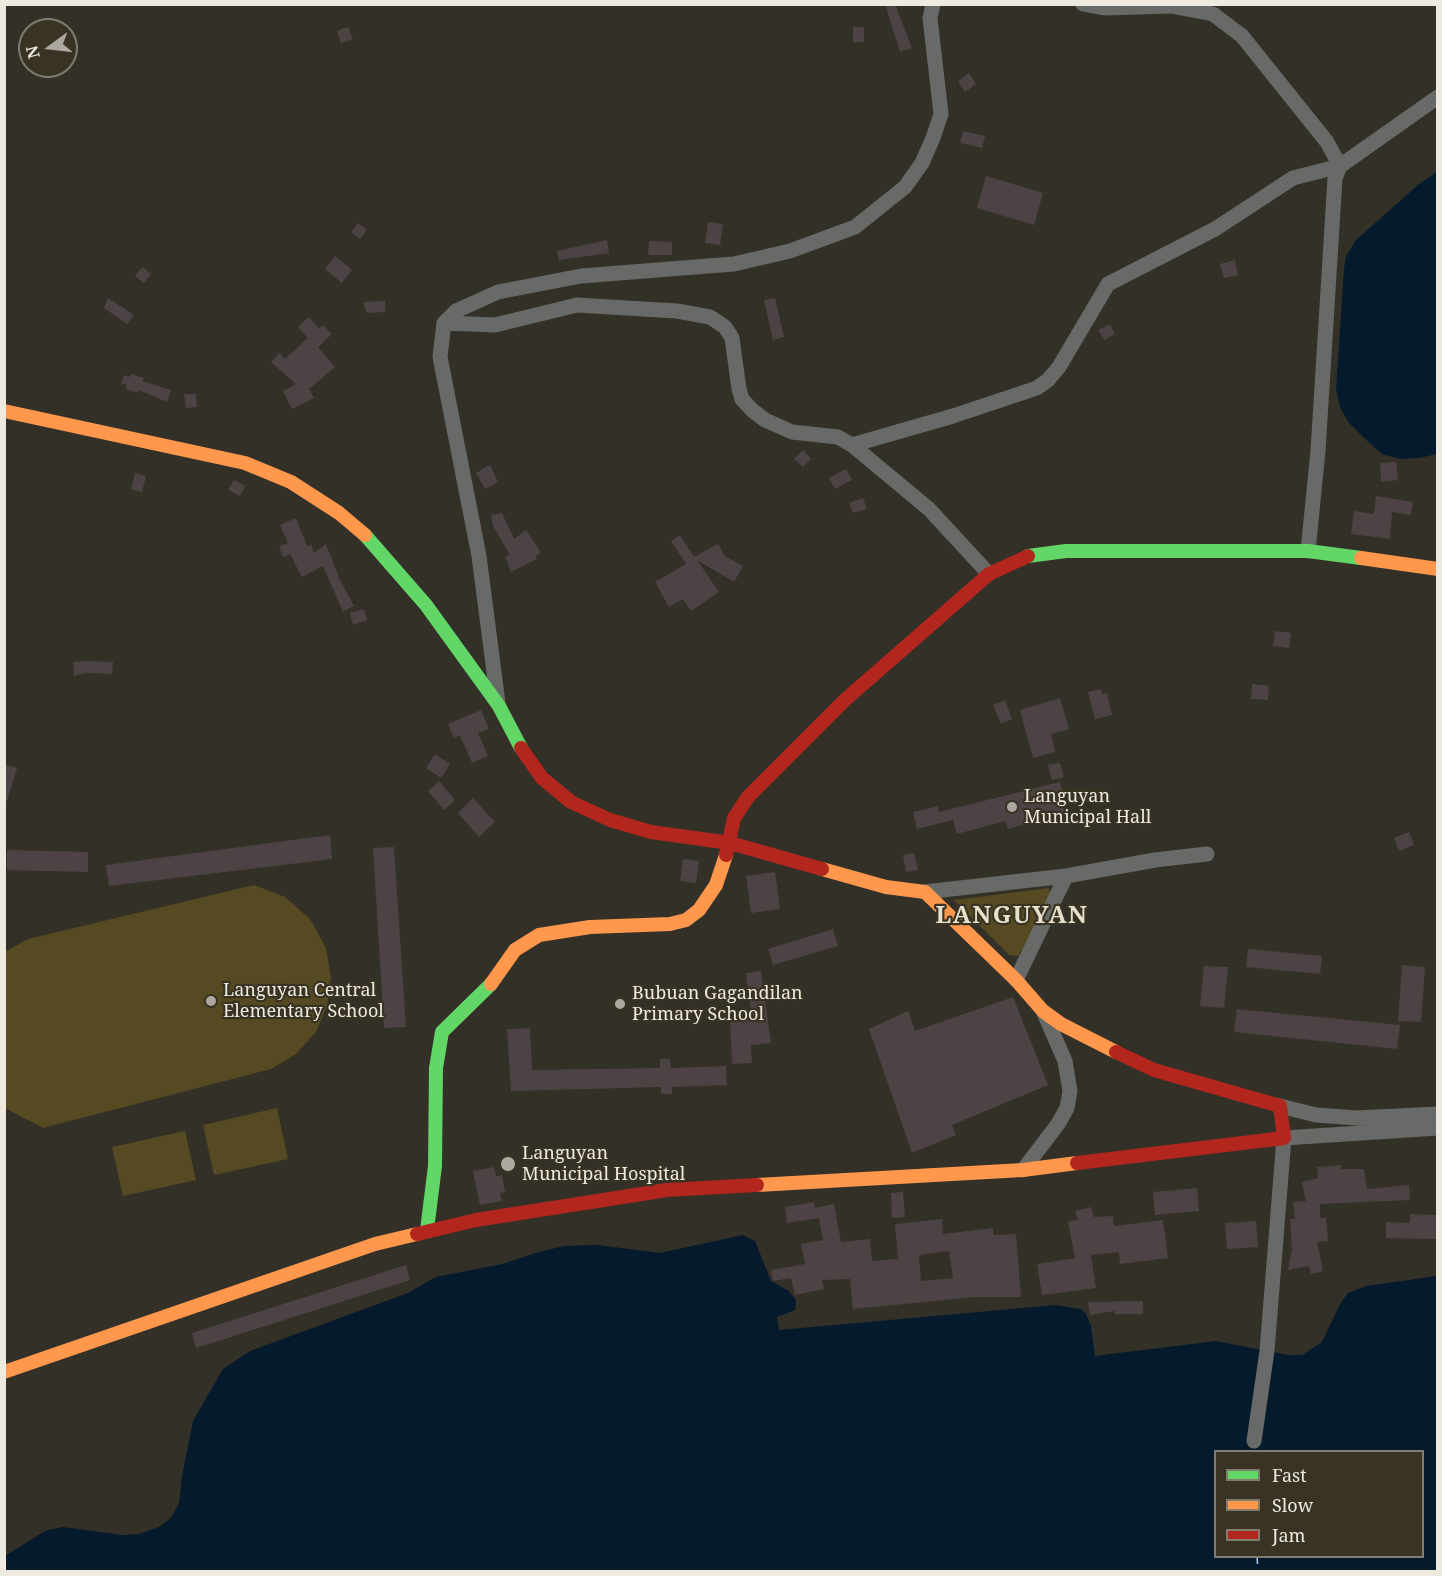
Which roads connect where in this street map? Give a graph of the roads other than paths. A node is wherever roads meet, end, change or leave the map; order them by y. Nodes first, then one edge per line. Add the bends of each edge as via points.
1 (933, 4) edge
2 (1083, 4) edge
3 (1437, 97) edge
4 (1340, 166) junction
5 (444, 323) junction
6 (4, 411) edge
7 (852, 445) junction
8 (1308, 551) junction
9 (1437, 569) edge
10 (989, 574) junction
11 (499, 706) junction
12 (730, 843) junction
13 (1207, 854) dead end
14 (1066, 876) junction
15 (925, 892) junction
16 (1016, 980) junction
17 (1043, 1011) junction
18 (1280, 1106) junction
19 (1437, 1114) edge
20 (1357, 1126) junction
21 (1437, 1128) edge
22 (1284, 1138) junction
23 (1023, 1170) junction
24 (427, 1230) junction
25 (4, 1372) edge
26 (1254, 1441) dead end

1 - 5 street via 930,18 941,114 933,138 906,187 855,227 790,251 734,264 581,276 507,290 456,311
2 - 4 street via 1104,8 1172,6 1213,14 1242,36 1327,142
3 - 4 street
4 - 7 street via 1293,178 1215,229 1108,284 1059,367 1037,388
4 - 8 street via 1335,178
5 - 7 street via 495,325 578,304 710,317 732,338 739,389 752,410 792,432 838,437
5 - 11 street via 440,357 479,556
6 - 11 street via 246,463 291,482 365,535 426,605
7 - 10 street via 929,509
8 - 9 street
8 - 10 street via 1045,552
10 - 12 street via 846,699 761,783 737,813
11 - 12 street via 528,761 571,802 643,830
12 - 15 street via 886,887
12 - 24 street via 717,885 709,899 686,920 539,935 515,950 493,983 442,1032 436,1068 435,1166
13 - 14 street
14 - 15 street
14 - 16 street
15 - 16 street
16 - 17 street
17 - 18 street via 1088,1040 1154,1070
17 - 23 street via 1065,1061 1070,1091 1058,1124
18 - 20 street
18 - 22 street
19 - 20 street
20 - 21 street
20 - 22 street
22 - 23 street
22 - 26 street via 1267,1351
23 - 24 street via 676,1189
24 - 25 street via 293,1270

